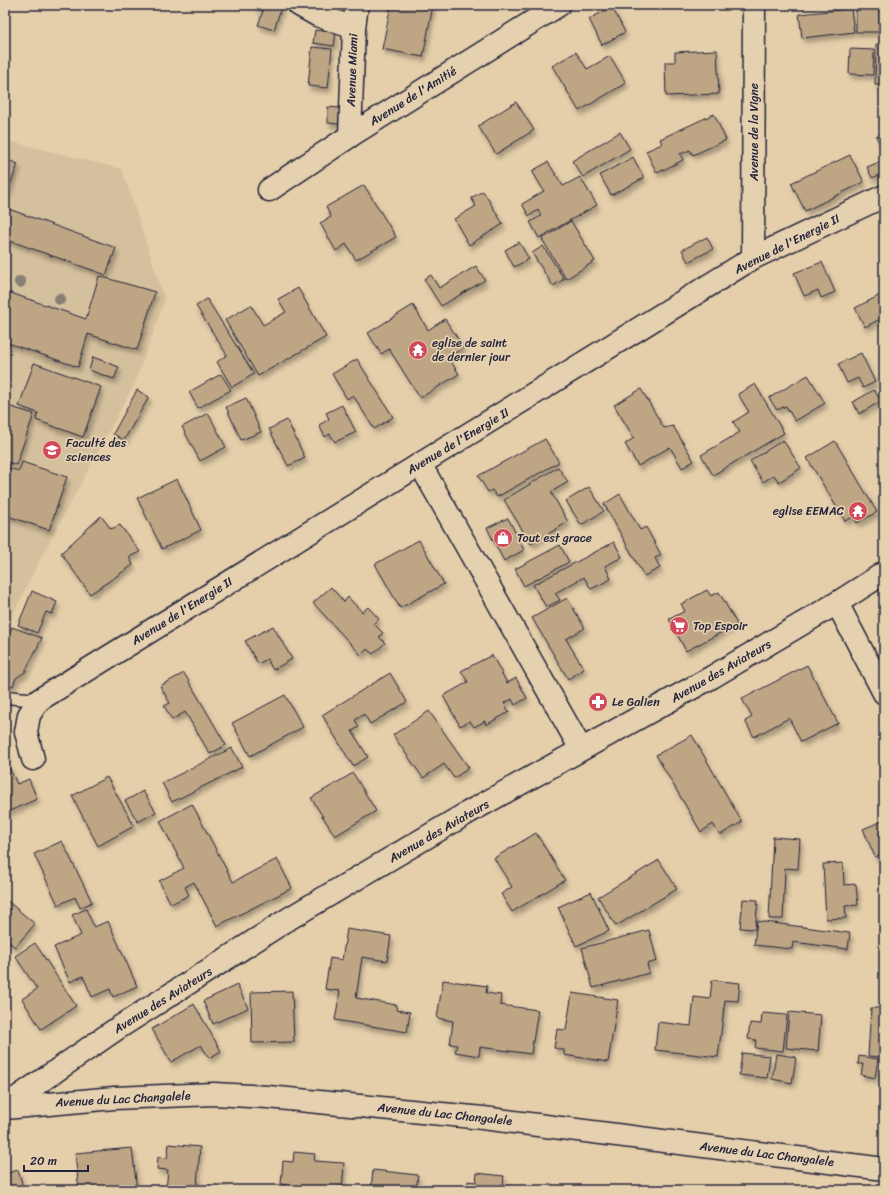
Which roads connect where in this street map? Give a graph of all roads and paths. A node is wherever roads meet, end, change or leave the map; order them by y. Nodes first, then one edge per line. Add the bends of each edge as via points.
1 (299, 5) edge
2 (357, 5) edge
3 (559, 5) edge
4 (754, 5) edge
5 (354, 28) junction
6 (350, 136) junction
7 (269, 190) dead end
8 (884, 196) edge
9 (754, 258) junction
10 (420, 464) junction
11 (884, 573) edge
12 (837, 603) junction
13 (884, 693) edge
14 (5, 697) edge
15 (39, 700) junction
16 (581, 749) junction
17 (33, 759) dead end
18 (5, 1107) edge
19 (884, 1169) edge

1 - 5 street via 317,15
2 - 5 street, Avenue Miami
3 - 6 street, Avenue de l'Amitié
4 - 9 street, Avenue de la Vigne
5 - 6 street, Avenue Miami
6 - 7 street, Avenue de l'Amitié
8 - 9 street, Avenue de l'Energie II
9 - 10 street, Avenue de l'Energie II
10 - 15 street, Avenue de l'Energie II
10 - 16 street
11 - 12 street, Avenue des Aviateurs
12 - 13 street
12 - 16 street, Avenue des Aviateurs via 712,677
14 - 15 lane
15 - 17 street via 29,715 26,732
16 - 18 street, Avenue des Aviateurs via 290,918 115,1030
18 - 19 street, Avenue du Lac Changalele via 114,1098 214,1094 268,1097 484,1118

